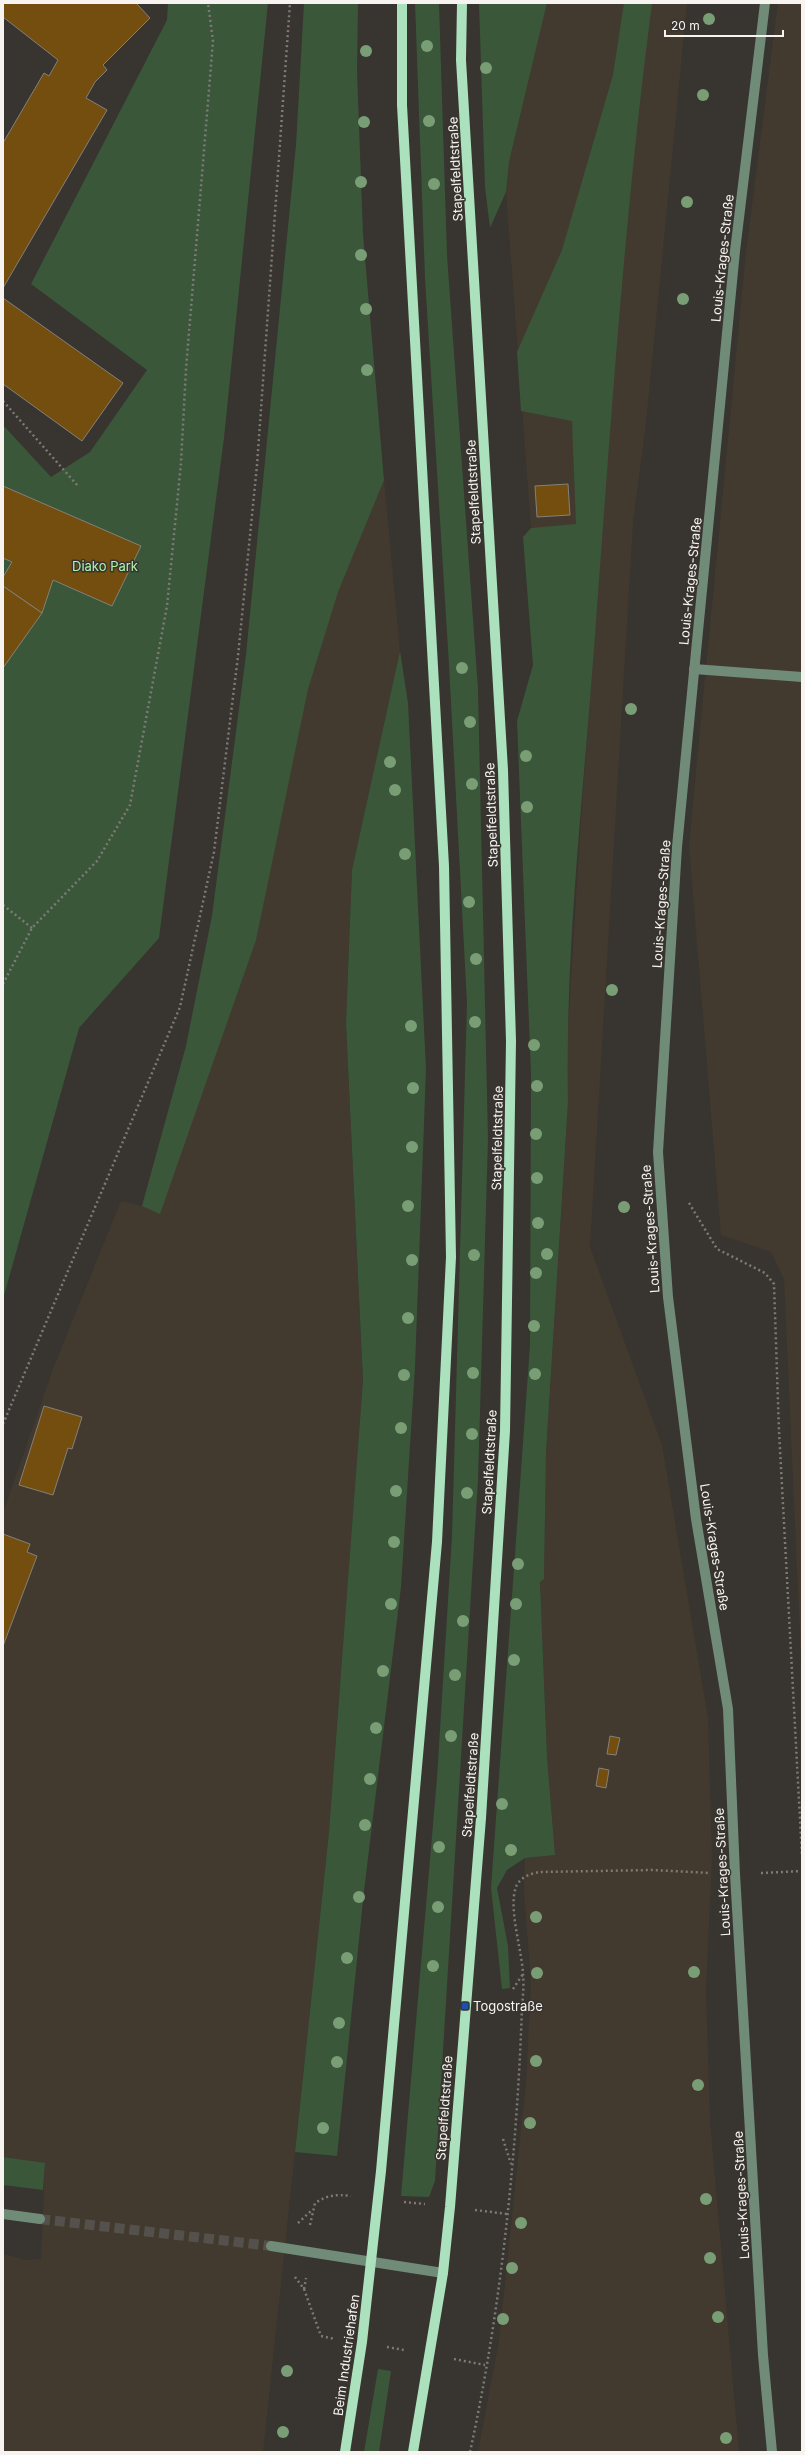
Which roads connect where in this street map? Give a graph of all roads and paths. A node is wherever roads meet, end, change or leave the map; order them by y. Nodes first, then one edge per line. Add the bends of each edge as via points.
1 (208, 3) edge
2 (290, 3) edge
3 (402, 3) edge
4 (462, 3) edge
5 (765, 3) edge
6 (3, 401) edge
7 (78, 486) dead end
8 (694, 669) junction
9 (802, 677) edge
10 (3, 905) edge
11 (32, 928) junction
12 (3, 984) edge
13 (687, 1199) dead end
14 (3, 1424) edge
15 (802, 1856) edge
16 (802, 1871) edge
17 (735, 1874) junction
18 (523, 1974) junction
19 (513, 1989) dead end
20 (503, 2139) dead end
21 (512, 2167) junction
22 (378, 2198) junction
23 (450, 2207) junction
24 (312, 2210) dead end
25 (3, 2214) edge
26 (506, 2214) junction
27 (40, 2219) tunnel mouth
28 (271, 2246) tunnel mouth
29 (371, 2262) junction
30 (443, 2273) junction
31 (304, 2289) dead end
32 (321, 2336) dead end
33 (346, 2452) edge
34 (413, 2452) edge
35 (470, 2452) edge
36 (772, 2452) edge

1 - 11 path via 213,40 186,369 182,463 166,606 130,805 97,861
2 - 14 path via 257,465 238,656 214,852 180,1007
3 - 22 main road via 402,105 444,866 451,1257 437,1542
4 - 23 main road, Stapelfeldtstraße via 461,60 503,770 511,1040 505,1431 481,1818
5 - 8 street, Louis-Krages-Straße via 735,251
6 - 7 path
8 - 9 street
8 - 17 street, Louis-Krages-Straße via 677,847 658,1152 668,1297 690,1472 728,1709
10 - 11 path
11 - 12 path
13 - 15 path via 717,1249 765,1273 774,1284 779,1431
16 - 17 path
17 - 18 path via 652,1870 530,1873 516,1886 512,1905
17 - 36 street, Louis-Krages-Straße via 763,2355
18 - 19 path
18 - 21 path via 520,2075
20 - 21 path
21 - 26 path
22 - 23 path
22 - 24 path via 336,2194 315,2203
22 - 29 main road
23 - 26 path
23 - 30 main road, Stapelfeldtstraße
25 - 27 street
26 - 35 path via 479,2412
28 - 29 street
29 - 30 street
29 - 33 main road, Beim Industriehafen
30 - 34 main road
31 - 32 path

